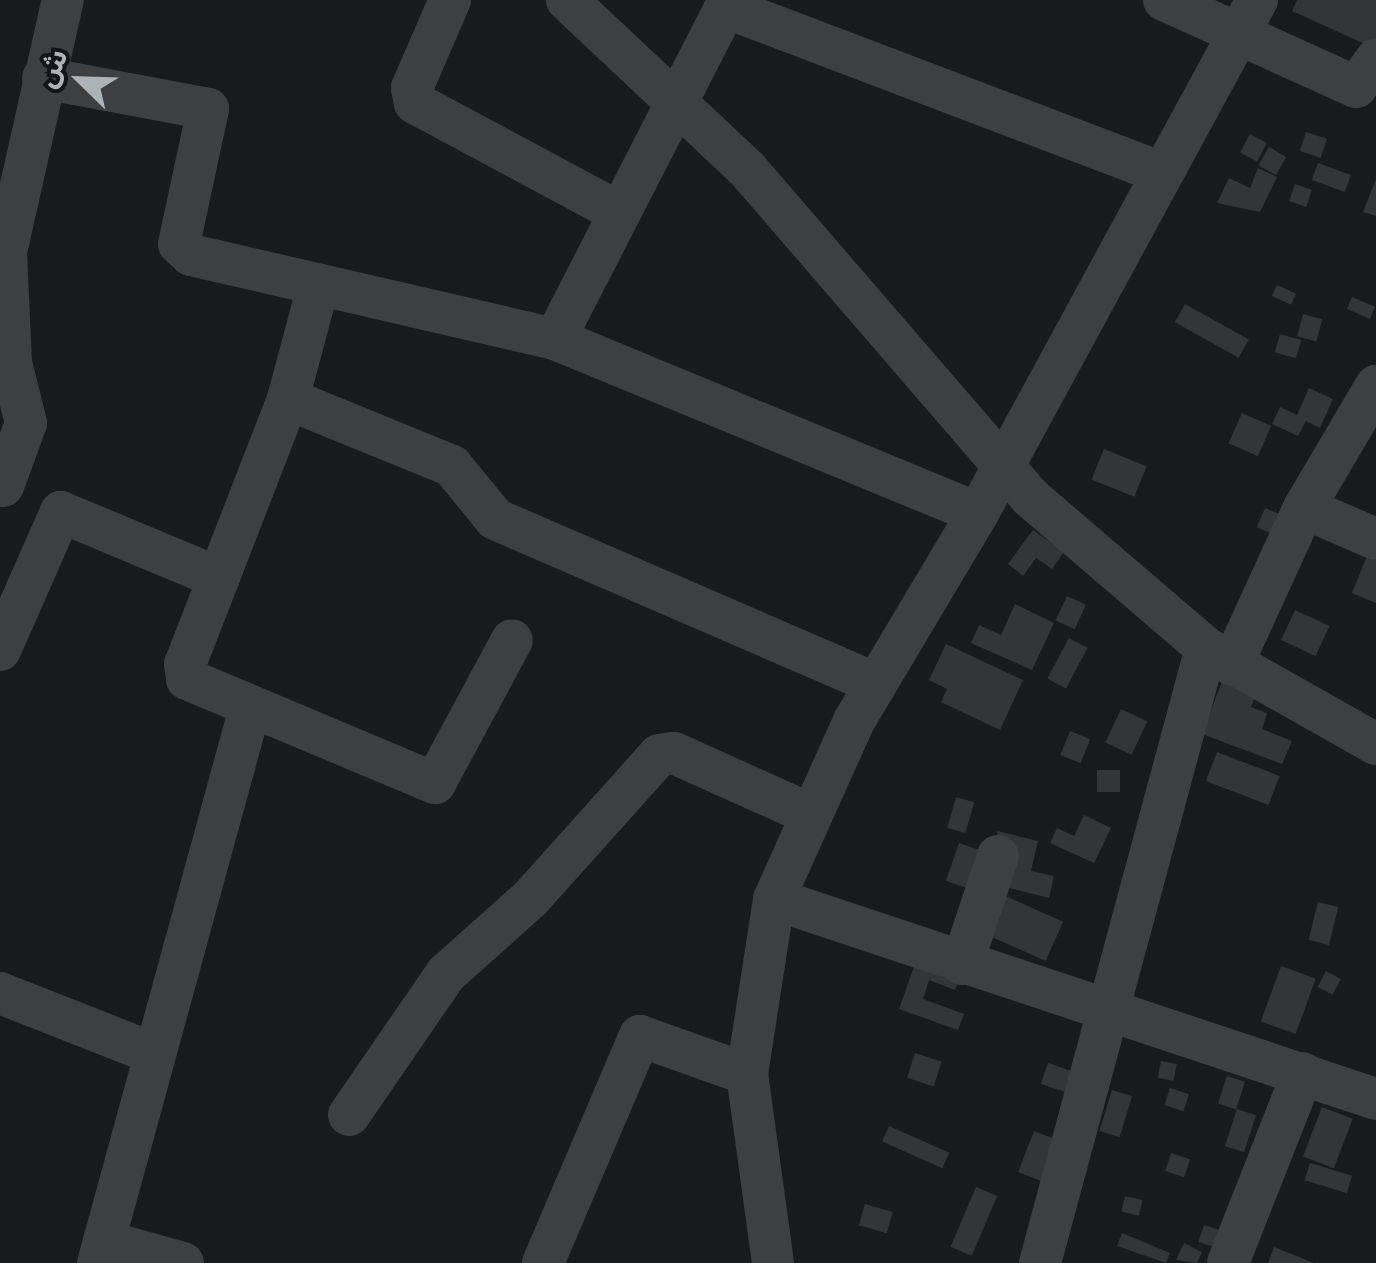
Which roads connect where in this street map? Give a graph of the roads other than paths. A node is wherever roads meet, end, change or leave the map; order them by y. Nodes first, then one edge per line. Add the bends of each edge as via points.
1 (63, 0) edge
2 (450, 0) edge
3 (568, 0) edge
4 (1164, 0) edge
5 (727, 3) edge
6 (1248, 16) edge
7 (1376, 59) edge
8 (42, 78) junction
9 (676, 100) junction
10 (9, 168) edge
11 (1162, 173) junction
12 (616, 211) junction
13 (318, 287) junction
14 (555, 340) junction
15 (1376, 386) edge
16 (288, 399) junction
17 (1002, 469) junction
18 (2, 485) edge
19 (1304, 508) junction
20 (61, 512) junction
21 (978, 512) junction
22 (1376, 539) edge
23 (219, 578) junction
24 (512, 640) dead end
25 (0, 650) edge
26 (1219, 656) junction
27 (876, 684) junction
28 (250, 708) junction
29 (1376, 744) edge
30 (810, 814) junction
31 (998, 856) dead end
32 (774, 899) junction
33 (962, 964) junction
34 (0, 993) edge
35 (1106, 1014) junction
36 (152, 1053) junction
37 (747, 1074) junction
38 (1303, 1074) junction
39 (1376, 1099) edge
40 (350, 1116) dead end
41 (101, 1252) edge
42 (183, 1263) edge
43 (543, 1263) edge
44 (773, 1263) edge
45 (1040, 1263) edge
46 (1228, 1263) edge

1 - 8 street
2 - 12 street via 412,88 415,103
3 - 9 street
4 - 6 street
5 - 9 street
5 - 11 street
6 - 7 street via 1356,87
6 - 11 street
8 - 10 street
8 - 13 street via 208,109 183,252
9 - 12 street
9 - 17 street
10 - 18 street via 7,299 26,423
11 - 17 street
12 - 14 street
13 - 14 street
13 - 16 street
14 - 21 street
15 - 19 street
16 - 23 street
16 - 27 street via 452,466 495,519
17 - 21 street
17 - 26 street
18 - 20 street
19 - 22 street
19 - 26 street
20 - 23 street
20 - 25 street
21 - 27 street
23 - 28 street via 186,679
24 - 28 street via 436,783
26 - 29 street
26 - 35 street
27 - 30 street
28 - 36 street
30 - 32 street
30 - 40 street via 674,753 659,755 530,900 446,974
31 - 33 street
32 - 33 street
32 - 37 street
33 - 35 street
34 - 36 street
35 - 38 street
35 - 45 street
36 - 41 street
37 - 43 street via 640,1036
37 - 44 street
38 - 39 street
38 - 46 street
41 - 42 street

